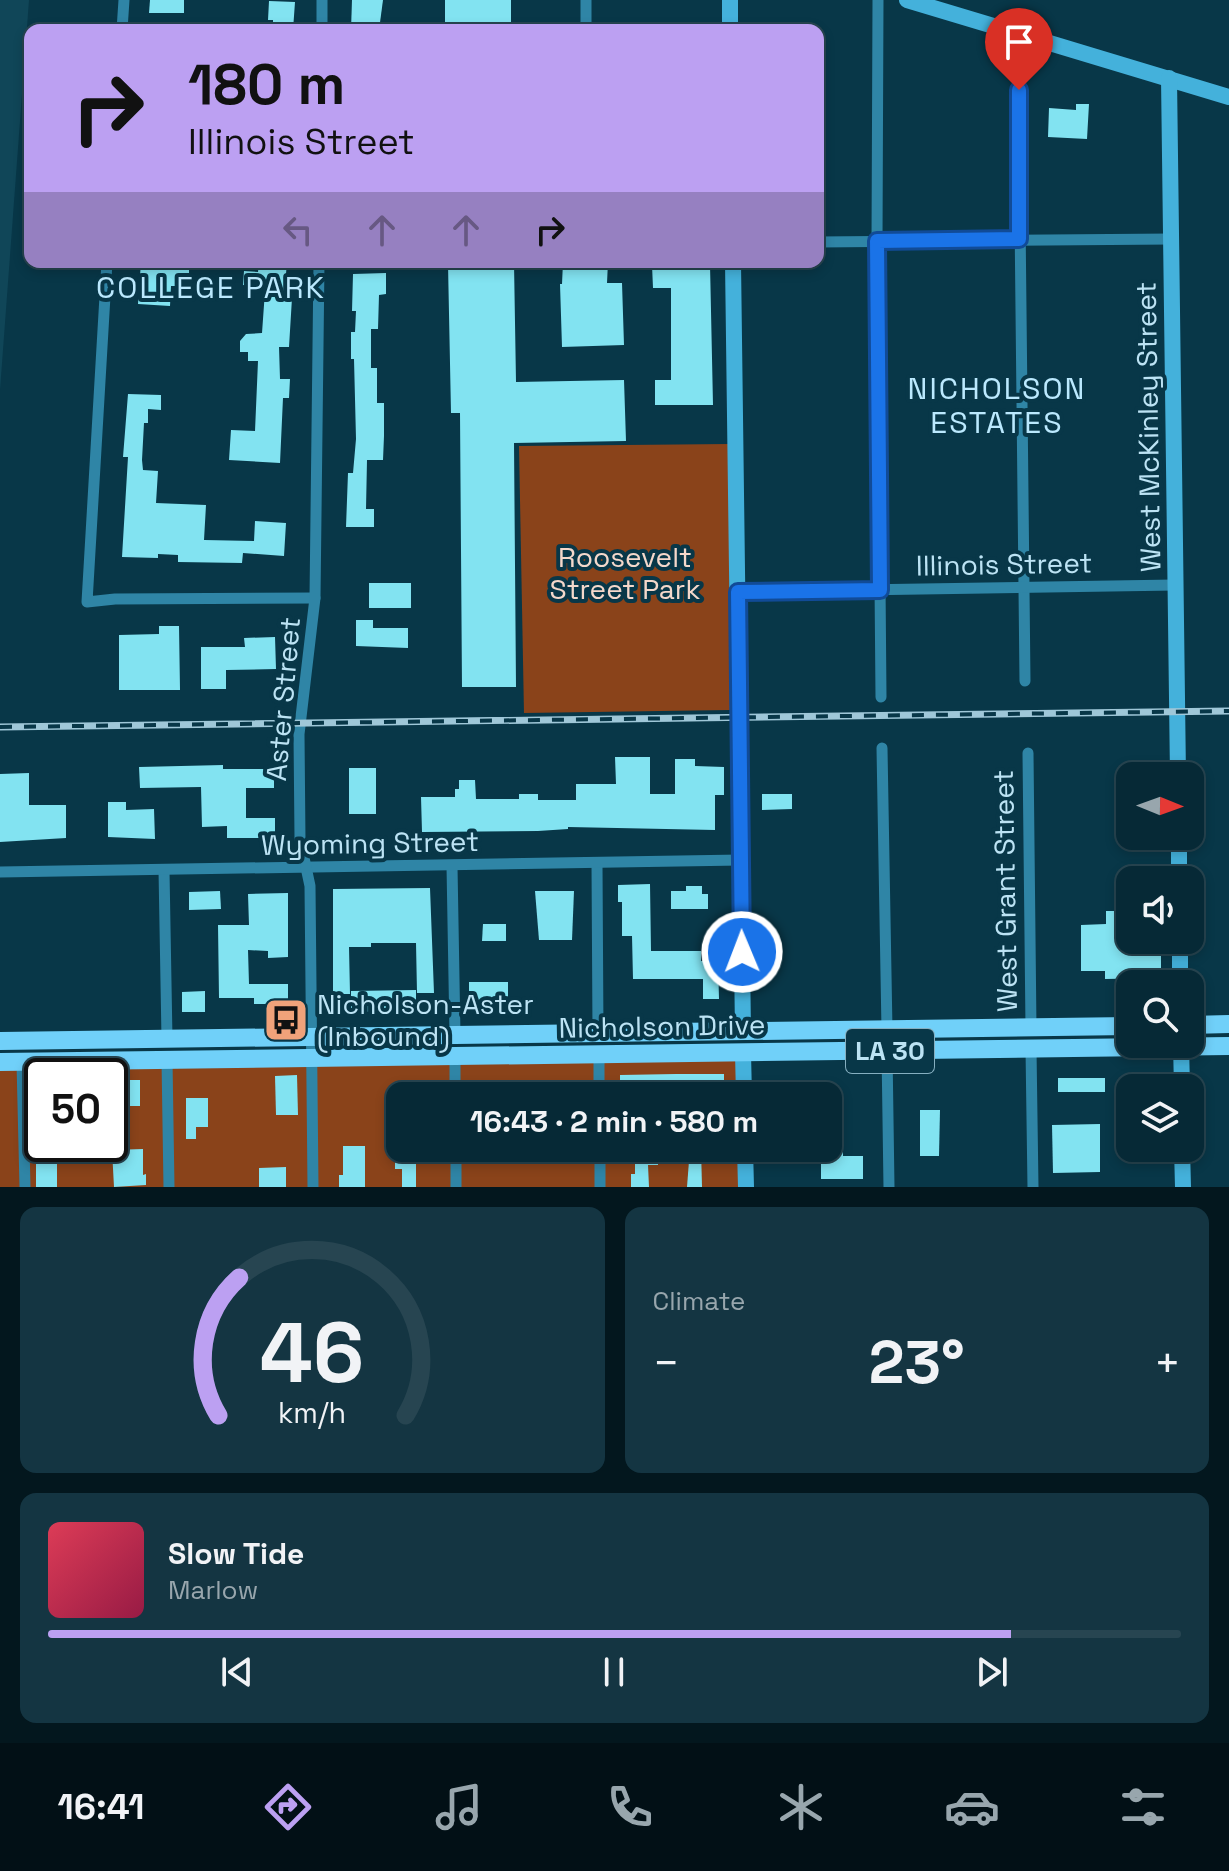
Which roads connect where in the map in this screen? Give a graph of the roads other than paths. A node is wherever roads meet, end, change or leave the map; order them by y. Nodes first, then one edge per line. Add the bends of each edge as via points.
1 (124, 0) edge
2 (322, 0) edge
3 (586, 0) edge
4 (730, 0) edge
5 (878, 0) edge
6 (907, 0) edge
7 (122, 24) edge
8 (322, 24) edge
9 (586, 24) edge
10 (730, 24) edge
11 (1018, 33) junction
12 (1169, 78) junction
13 (1229, 97) edge
14 (1019, 239) junction
15 (1172, 239) junction
16 (877, 241) junction
17 (824, 242) edge
18 (107, 268) edge
19 (319, 268) edge
20 (733, 268) edge
21 (1175, 585) junction
22 (1024, 588) junction
23 (880, 590) junction
24 (738, 592) junction
25 (315, 598) junction
26 (1025, 681) dead end
27 (881, 697) dead end
28 (882, 748) dead end
29 (1028, 753) dead end
30 (1178, 762) edge
31 (741, 860) junction
32 (597, 864) junction
33 (452, 866) junction
34 (305, 869) junction
35 (164, 870) junction
36 (0, 872) edge
37 (1229, 1024) edge
38 (1204, 1025) edge
39 (1116, 1026) edge
40 (1031, 1028) junction
41 (848, 1030) junction
42 (887, 1030) junction
43 (743, 1032) junction
44 (598, 1033) junction
45 (455, 1035) junction
46 (310, 1037) junction
47 (167, 1039) junction
48 (0, 1043) edge
49 (1204, 1046) edge
50 (1229, 1046) edge
51 (1116, 1047) edge
52 (1031, 1049) junction
53 (887, 1051) junction
54 (743, 1053) junction
55 (599, 1055) junction
56 (636, 1055) junction
57 (455, 1057) junction
58 (310, 1059) junction
59 (167, 1060) junction
60 (0, 1062) edge
61 (22, 1062) junction
62 (455, 1082) edge
63 (599, 1082) edge
64 (744, 1082) edge
65 (456, 1162) edge
66 (600, 1162) edge
67 (745, 1162) edge
68 (1182, 1162) edge
69 (25, 1187) edge
70 (169, 1187) edge
71 (313, 1187) edge
72 (456, 1187) edge
73 (600, 1187) edge
74 (746, 1187) edge
75 (889, 1187) edge
76 (1033, 1187) edge
77 (1183, 1187) edge

1 - 7 street
2 - 8 street
3 - 9 street
4 - 10 main road
5 - 16 street
6 - 11 main road
11 - 12 main road
11 - 14 street
12 - 13 main road
12 - 15 main road, West McKinley Street
14 - 15 street
14 - 16 street
14 - 22 street
15 - 21 main road, West McKinley Street
16 - 17 street
16 - 23 street
18 - 25 street via 87,602
19 - 25 street, Aster Street
20 - 24 main road
21 - 22 street, Illinois Street
21 - 30 main road, West McKinley Street
22 - 23 street, Illinois Street
22 - 26 street
23 - 24 street, Illinois Street
23 - 27 street
24 - 31 main road
25 - 34 street, Aster Street via 299,734
28 - 42 street
29 - 40 street, West Grant Street
31 - 32 street, Wyoming Street
31 - 43 main road
32 - 33 street, Wyoming Street
32 - 44 street
33 - 34 street, Wyoming Street
33 - 45 street
34 - 35 street, Wyoming Street
34 - 46 street, Aster Street via 310,886
35 - 36 street, Wyoming Street
35 - 47 street
37 - 38 main road
39 - 40 main road, Nicholson Drive / LA 30
40 - 42 main road, Nicholson Drive / LA 30
41 - 42 main road, Nicholson Drive / LA 30
41 - 43 main road, Nicholson Drive / LA 30
41 - 54 main road via 753,1044
43 - 44 main road, Nicholson Drive / LA 30
43 - 56 main road
44 - 45 main road, Nicholson Drive / LA 30
45 - 46 main road, Nicholson Drive / LA 30
46 - 47 main road, Nicholson Drive / LA 30
46 - 58 street, Aster Street
47 - 48 main road, Nicholson Drive / LA 30
49 - 50 main road, Nicholson Drive / LA 30
51 - 52 main road, Nicholson Drive / LA 30
52 - 53 main road, Nicholson Drive / LA 30
52 - 76 street, West Grant Street
53 - 54 main road, Nicholson Drive / LA 30
53 - 75 street
54 - 56 main road, Nicholson Drive / LA 30
54 - 64 main road
55 - 56 main road, Nicholson Drive / LA 30
55 - 57 main road, Nicholson Drive / LA 30
55 - 63 street
57 - 58 main road, Nicholson Drive / LA 30
57 - 62 street
58 - 59 main road, Nicholson Drive / LA 30
58 - 71 street, Aster Street
59 - 61 main road, Nicholson Drive / LA 30
59 - 70 street
60 - 61 main road, Nicholson Drive / LA 30
61 - 69 street
65 - 72 street
66 - 73 street
67 - 74 main road
68 - 77 main road

